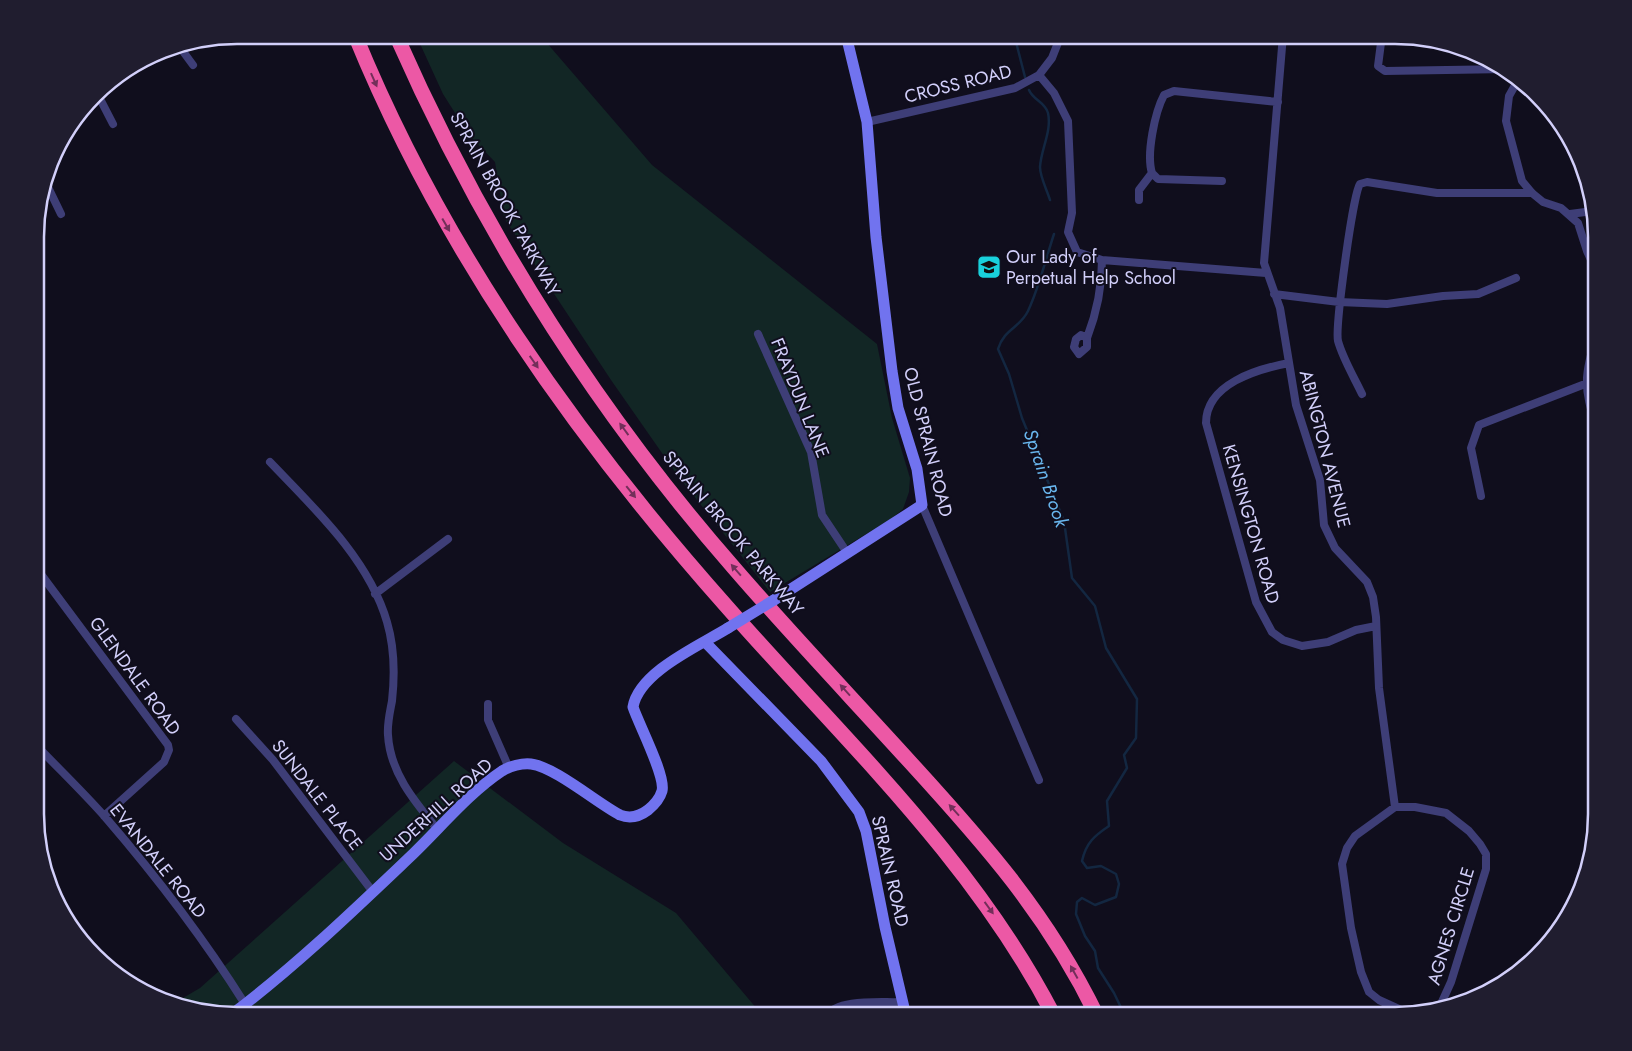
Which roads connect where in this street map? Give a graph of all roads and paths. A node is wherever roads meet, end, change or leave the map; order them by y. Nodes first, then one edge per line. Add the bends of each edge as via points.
1 (359, 44) edge
2 (400, 44) edge
3 (848, 44) edge
4 (1057, 44) edge
5 (1282, 44) edge
6 (1381, 44) edge
7 (183, 51) edge
8 (193, 65) dead end
9 (1492, 70) edge
10 (1039, 75) junction
11 (1515, 86) edge
12 (100, 100) edge
13 (1278, 102) junction
14 (867, 122) junction
15 (113, 124) dead end
16 (1152, 173) junction
17 (1222, 181) dead end
18 (49, 189) edge
19 (1532, 194) junction
20 (1139, 200) dead end
21 (1587, 212) edge
22 (61, 214) dead end
23 (1570, 214) junction
24 (1588, 255) edge
25 (1102, 260) junction
26 (1266, 273) junction
27 (1516, 278) dead end
28 (1274, 294) junction
29 (1339, 302) junction
30 (758, 334) dead end
31 (1087, 338) dead end
32 (1289, 363) junction
33 (1588, 372) edge
34 (1585, 384) junction
35 (1362, 394) dead end
36 (1588, 395) edge
37 (270, 462) dead end
38 (1480, 496) dead end
39 (922, 505) junction
40 (448, 539) dead end
41 (848, 554) junction
42 (44, 579) edge
43 (375, 594) junction
44 (1376, 626) junction
45 (705, 642) junction
46 (488, 704) dead end
47 (236, 718) dead end
48 (44, 753) edge
49 (508, 768) junction
50 (1039, 780) dead end
51 (1395, 807) junction
52 (104, 816) junction
53 (438, 830) junction
54 (373, 892) junction
55 (902, 1002) junction
56 (1442, 1002) edge
57 (245, 1004) junction
58 (241, 1007) edge
59 (836, 1007) edge
60 (903, 1007) edge
61 (1049, 1007) edge
62 (1092, 1007) edge
63 (1394, 1007) edge

1 -> 61 highway via 392,121 434,204 544,377 681,555 950,857 1012,942
62 -> 2 highway, SPRAIN BROOK PARKWAY via 1051,932 997,858 717,548 664,484 609,409 493,229
3 - 14 street, OLD SPRAIN ROAD
4 - 10 street, CROSS ROAD
5 - 13 street
6 - 9 street via 1378,66 1385,71
7 - 8 street
10 - 14 street, CROSS ROAD via 1015,88
10 - 25 street via 1054,93 1068,121 1072,214 1068,232 1077,252
11 - 19 street via 1509,96 1506,122 1522,181
12 - 15 street
13 - 16 street via 1174,92 1164,95 1159,105 1150,155
13 - 26 street via 1264,264
14 - 39 street, OLD SPRAIN ROAD via 877,251 892,371
16 - 17 street via 1158,179
16 - 20 street via 1139,190
18 - 22 street
19 - 23 street
19 - 29 street via 1437,193 1367,182 1356,189
21 - 23 street
23 - 24 street via 1578,223
25 - 26 street
25 - 31 street via 1097,312
26 - 28 street, ABINGTON AVENUE
27 - 29 street via 1478,294 1386,304
28 - 29 street
28 - 32 street, ABINGTON AVENUE via 1280,308
29 - 35 street via 1338,339
30 - 41 street, FRAYDUN LANE via 811,452 822,515
32 - 44 street, ABINGTON AVENUE via 1296,405 1320,480 1324,524 1335,548 1366,582 1373,597
32 - 44 street, KENSINGTON ROAD via 1229,384 1208,404 1206,413 1206,423 1256,602 1272,632 1283,640 1302,646 1328,642 1356,630
33 - 34 street
34 - 36 street
34 - 38 street via 1479,425 1471,448
37 - 43 street via 343,544
39 - 41 street, UNDERHILL ROAD
39 - 50 street, OLD SPRAIN ROAD
40 - 43 street
41 - 45 street, UNDERHILL ROAD, bridge
42 - 52 street, GLENDALE ROAD via 168,745 164,762
43 - 53 street via 387,622 395,660 388,734 390,752 400,780
44 - 51 street, ABINGTON AVENUE via 1379,688
45 - 49 street, UNDERHILL ROAD via 660,670 640,687 635,700 637,720 659,769 662,787 657,800 643,814 628,818 620,815 557,775 533,764
45 - 55 street, SPRAIN ROAD via 821,761 859,812 866,830
46 - 49 street via 488,720
47 - 54 street, SUNDALE PLACE via 273,760
48 - 52 street, EVANDALE ROAD
49 - 53 street, UNDERHILL ROAD via 490,780
51 - 56 street, AGNES CIRCLE via 1446,813 1469,831 1486,854 1486,869
51 - 63 street, AGNES CIRCLE via 1355,836 1342,864 1361,972 1369,992
52 - 57 street, EVANDALE ROAD via 154,876
53 - 54 street, UNDERHILL ROAD
54 - 57 street, UNDERHILL ROAD via 333,931
55 - 59 street via 842,1004
55 - 60 street, SPRAIN ROAD
57 - 58 street, UNDERHILL ROAD

